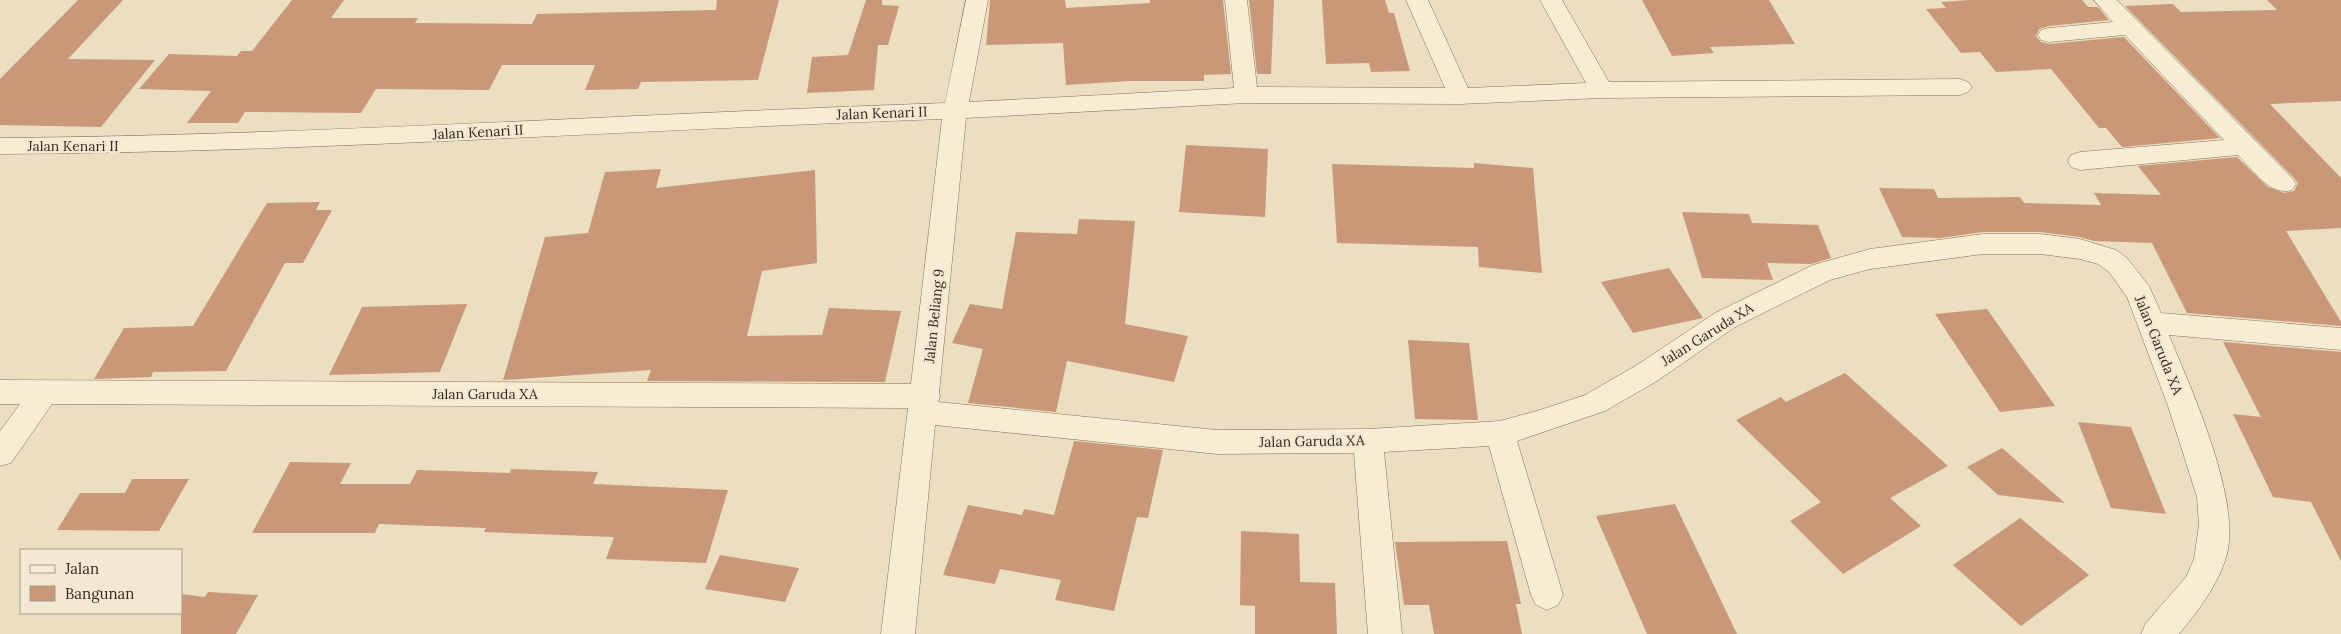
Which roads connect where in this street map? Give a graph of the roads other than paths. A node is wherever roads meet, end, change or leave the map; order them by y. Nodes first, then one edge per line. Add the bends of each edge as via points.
1 (977, 0) edge
2 (1236, 0) edge
3 (1418, 0) edge
4 (1552, 0) edge
5 (2105, 0) edge
6 (2131, 27) junction
7 (2049, 35) dead end
8 (1960, 87) dead end
9 (1602, 90) junction
10 (1246, 95) junction
11 (1460, 96) junction
12 (955, 111) junction
13 (0, 146) edge
14 (2244, 146) junction
15 (2080, 161) dead end
16 (2283, 184) dead end
17 (2151, 323) junction
18 (2341, 339) edge
19 (0, 392) edge
20 (44, 392) junction
21 (924, 404) junction
22 (1500, 433) junction
23 (1368, 441) junction
24 (0, 454) edge
25 (1547, 595) dead end
26 (898, 634) edge
27 (1385, 634) edge
28 (2158, 634) edge

1 - 12 street, Jalan Beliang 9
2 - 10 street
3 - 11 street
4 - 9 street
5 - 6 street
6 - 7 street
6 - 14 street
8 - 9 street, Jalan Kenari II
9 - 11 street, Jalan Kenari II
10 - 11 street, Jalan Kenari II
10 - 12 street, Jalan Kenari II
12 - 13 street, Jalan Kenari II via 350,138
12 - 21 street, Jalan Beliang 9
14 - 15 street
14 - 16 street
17 - 18 street
17 - 22 street, Jalan Garuda XA via 2139,293 2125,274 2107,257 2095,252 2040,244 1983,244 1870,259 1822,272 1725,320 1647,373 1595,403
17 - 28 street, Jalan Garuda XA via 2203,468 2212,497 2215,525 2210,559 2198,587
19 - 20 street, Jalan Garuda XA
20 - 21 street, Jalan Garuda XA
20 - 24 street
21 - 23 street, Jalan Garuda XA via 1217,442
21 - 26 street, Jalan Beliang 9
22 - 23 street, Jalan Garuda XA
22 - 25 street
23 - 27 street

